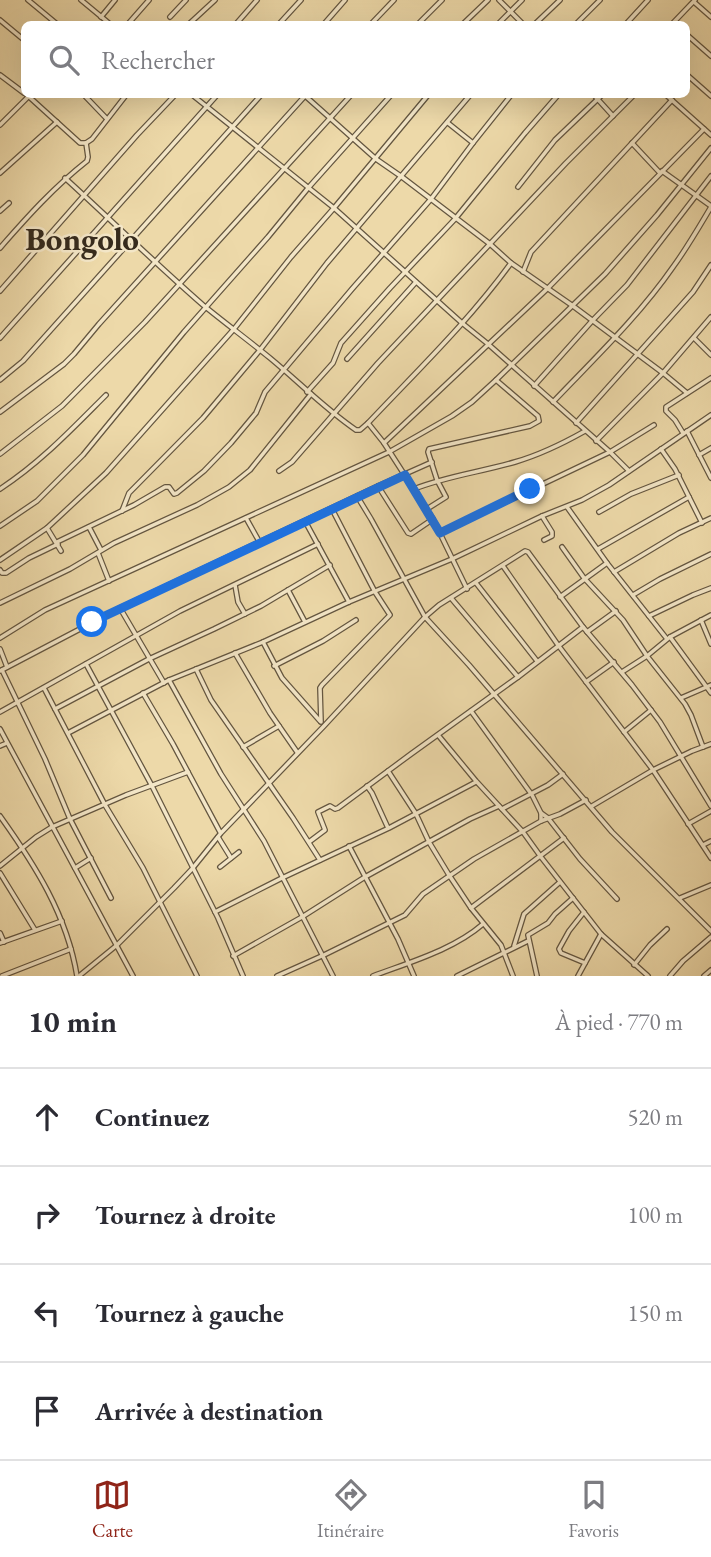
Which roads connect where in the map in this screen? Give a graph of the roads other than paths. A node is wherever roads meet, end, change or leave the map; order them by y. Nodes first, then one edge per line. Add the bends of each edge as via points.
1 (28, 0) edge
2 (81, 0) edge
3 (115, 0) edge
4 (149, 0) edge
5 (187, 0) edge
6 (215, 0) edge
7 (257, 0) edge
8 (301, 0) edge
9 (345, 0) edge
10 (394, 0) edge
11 (442, 0) edge
12 (488, 0) edge
13 (499, 0) edge
14 (522, 0) edge
15 (560, 0) edge
16 (600, 0) edge
17 (648, 0) edge
18 (695, 1) edge
19 (511, 11) junction
20 (101, 17) junction
21 (170, 17) dead end
22 (711, 17) edge
23 (0, 20) edge
24 (53, 21) edge
25 (106, 21) edge
26 (131, 21) edge
27 (192, 21) edge
28 (239, 21) edge
29 (282, 21) edge
30 (327, 21) edge
31 (374, 21) edge
32 (421, 21) edge
33 (466, 21) edge
34 (501, 21) edge
35 (520, 21) edge
36 (538, 21) edge
37 (579, 21) edge
38 (629, 21) edge
39 (677, 21) edge
40 (690, 37) edge
41 (21, 38) edge
42 (711, 56) edge
43 (0, 75) edge
44 (690, 77) edge
45 (21, 91) edge
46 (711, 96) edge
47 (23, 98) edge
48 (29, 98) edge
49 (87, 98) edge
50 (124, 98) edge
51 (172, 98) edge
52 (196, 98) edge
53 (215, 98) edge
54 (258, 98) edge
55 (301, 98) edge
56 (308, 98) edge
57 (348, 98) edge
58 (388, 98) edge
59 (426, 98) edge
60 (468, 98) edge
61 (509, 98) edge
62 (556, 98) edge
63 (631, 98) edge
64 (670, 98) edge
65 (597, 100) joint
66 (672, 100) junction
67 (207, 107) junction
68 (614, 116) junction
69 (330, 117) junction
70 (107, 119) junction
71 (57, 122) junction
72 (448, 122) junction
73 (0, 125) edge
74 (232, 128) junction
75 (704, 129) junction
76 (711, 135) edge
77 (353, 138) junction
78 (86, 143) junction
79 (472, 143) junction
80 (632, 143) junction
81 (258, 148) junction
82 (711, 148) edge
83 (376, 159) junction
84 (285, 169) junction
85 (661, 172) junction
86 (0, 173) edge
87 (711, 176) edge
88 (402, 177) junction
89 (65, 178) junction
90 (681, 184) junction
91 (309, 187) junction
92 (518, 187) dead end
93 (696, 195) junction
94 (84, 196) junction
95 (431, 199) junction
96 (9, 203) dead end
97 (711, 206) edge
98 (334, 208) junction
99 (0, 211) edge
100 (106, 218) junction
101 (455, 219) junction
102 (357, 228) junction
103 (131, 240) junction
104 (490, 244) junction
105 (0, 248) edge
106 (384, 253) junction
107 (157, 261) junction
108 (512, 263) junction
109 (711, 265) edge
110 (406, 272) junction
111 (523, 272) junction
112 (416, 281) junction
113 (180, 284) junction
114 (547, 289) junction
115 (0, 291) edge
116 (438, 299) junction
117 (573, 306) junction
118 (206, 307) junction
119 (711, 317) edge
120 (592, 321) junction
121 (462, 323) junction
122 (234, 328) junction
123 (0, 338) edge
124 (615, 338) junction
125 (694, 338) junction
126 (488, 344) junction
127 (260, 350) junction
128 (638, 354) junction
129 (711, 355) edge
130 (347, 359) dead end
131 (512, 365) junction
132 (284, 370) junction
133 (663, 373) junction
134 (711, 378) edge
135 (0, 380) edge
136 (496, 380) junction
137 (534, 386) junction
138 (309, 393) junction
139 (687, 393) junction
140 (106, 395) dead end
141 (553, 402) junction
142 (0, 412) edge
143 (335, 414) junction
144 (711, 415) edge
145 (368, 423) junction
146 (576, 423) junction
147 (654, 425) dead end
148 (585, 431) junction
149 (685, 432) junction
150 (596, 440) junction
151 (384, 443) junction
152 (711, 448) edge
153 (661, 449) junction
154 (389, 452) junction
155 (610, 452) junction
156 (0, 454) edge
157 (699, 455) junction
158 (432, 462) junction
159 (279, 471) dead end
160 (629, 471) junction
161 (405, 475) junction
162 (678, 475) junction
163 (711, 478) edge
164 (437, 480) junction
165 (378, 486) junction
166 (414, 488) junction
167 (0, 489) edge
168 (357, 496) junction
169 (689, 497) junction
170 (567, 507) junction
171 (332, 509) junction
172 (427, 509) junction
173 (122, 511) junction
174 (599, 512) dead end
175 (542, 516) junction
176 (246, 518) junction
177 (711, 518) edge
178 (433, 519) junction
179 (305, 521) junction
180 (702, 523) junction
181 (0, 526) edge
182 (89, 527) junction
183 (47, 528) junction
184 (440, 533) junction
185 (544, 540) dead end
186 (57, 543) junction
187 (260, 543) junction
188 (318, 544) junction
189 (562, 547) dead end
190 (598, 549) junction
191 (61, 551) dead end
192 (100, 552) junction
193 (711, 554) edge
194 (452, 559) junction
195 (0, 560) edge
196 (607, 563) junction
197 (330, 565) junction
198 (503, 566) junction
199 (0, 570) edge
200 (614, 572) junction
201 (584, 578) junction
202 (404, 579) junction
203 (109, 581) junction
204 (476, 583) junction
205 (235, 584) junction
206 (711, 588) edge
207 (467, 589) junction
208 (288, 590) junction
209 (375, 592) junction
210 (633, 595) junction
211 (560, 597) junction
212 (451, 598) junction
213 (349, 602) junction
214 (0, 603) edge
215 (120, 608) junction
216 (616, 611) junction
217 (245, 614) junction
218 (711, 615) edge
219 (649, 616) junction
220 (425, 617) junction
221 (356, 620) dead end
222 (701, 620) junction
223 (305, 622) junction
224 (583, 627) junction
225 (587, 632) junction
226 (136, 636) junction
227 (0, 638) edge
228 (669, 638) junction
229 (263, 642) junction
230 (711, 644) edge
231 (558, 645) junction
232 (0, 649) edge
233 (235, 653) junction
234 (647, 656) junction
235 (149, 659) junction
236 (537, 661) junction
237 (614, 662) junction
238 (86, 664) junction
239 (274, 666) junction
240 (3, 669) edge
241 (196, 669) junction
242 (622, 672) junction
243 (518, 677) junction
244 (167, 682) junction
245 (586, 682) junction
246 (709, 685) edge
247 (97, 687) junction
248 (44, 688) junction
249 (143, 693) junction
250 (711, 693) edge
251 (494, 695) junction
252 (680, 699) junction
253 (18, 703) junction
254 (55, 709) junction
255 (110, 710) junction
256 (651, 710) junction
257 (471, 711) junction
258 (0, 712) edge
259 (323, 724) junction
260 (279, 726) junction
261 (0, 729) edge
262 (624, 732) junction
263 (68, 733) junction
264 (438, 735) junction
265 (7, 743) junction
266 (711, 744) edge
267 (0, 746) edge
268 (243, 747) junction
269 (703, 747) junction
270 (297, 753) junction
271 (681, 756) junction
272 (653, 770) junction
273 (388, 771) junction
274 (188, 772) junction
275 (563, 774) junction
276 (476, 781) junction
277 (269, 783) junction
278 (152, 786) junction
279 (367, 786) junction
280 (532, 794) junction
281 (586, 800) junction
282 (105, 805) junction
283 (711, 806) edge
284 (500, 807) junction
285 (592, 807) junction
286 (243, 810) junction
287 (711, 811) edge
288 (541, 813) junction
289 (416, 814) junction
290 (0, 816) edge
291 (70, 818) junction
292 (548, 818) junction
293 (541, 821) junction
294 (688, 824) junction
295 (52, 827) junction
296 (389, 828) junction
297 (523, 832) junction
298 (219, 835) junction
299 (564, 838) junction
300 (711, 841) edge
301 (309, 842) junction
302 (429, 842) junction
303 (703, 845) junction
304 (349, 846) junction
305 (23, 848) junction
306 (239, 852) dead end
307 (91, 858) junction
308 (231, 858) junction
309 (541, 858) junction
310 (711, 858) edge
311 (320, 860) junction
312 (0, 866) edge
313 (220, 867) dead end
314 (75, 868) junction
315 (192, 869) junction
316 (0, 873) edge
317 (449, 875) junction
318 (365, 877) junction
319 (282, 878) junction
320 (560, 882) junction
321 (711, 885) edge
322 (111, 898) dead end
323 (573, 898) junction
324 (680, 898) junction
325 (617, 899) dead end
326 (159, 901) junction
327 (471, 908) junction
328 (215, 912) junction
329 (584, 912) junction
330 (302, 917) junction
331 (62, 921) junction
332 (389, 923) junction
333 (483, 924) junction
334 (667, 929) dead end
335 (35, 930) junction
336 (711, 931) edge
337 (0, 933) edge
338 (601, 934) junction
339 (711, 937) edge
340 (528, 941) junction
341 (2, 943) edge
342 (117, 945) junction
343 (514, 946) junction
344 (71, 949) junction
345 (505, 953) junction
346 (324, 955) junction
347 (233, 956) junction
348 (408, 963) junction
349 (585, 963) junction
350 (634, 965) junction
351 (711, 970) edge
352 (2, 976) edge
353 (78, 976) edge
354 (133, 976) edge
355 (197, 976) edge
356 (243, 976) edge
357 (277, 976) edge
358 (333, 976) edge
359 (373, 976) edge
360 (414, 976) edge
361 (457, 976) edge
362 (513, 976) edge
363 (537, 976) edge
364 (578, 976) edge
365 (648, 976) edge
366 (670, 976) edge
367 (704, 976) edge

1 - 24 street
2 - 20 street
3 - 20 street
4 - 26 street
5 - 21 street
6 - 27 street
7 - 28 street
8 - 29 street
9 - 30 street
10 - 31 street
11 - 32 street
12 - 33 street
13 - 19 street
14 - 19 street
15 - 36 street
16 - 37 street
17 - 38 street
18 - 22 street
18 - 39 street
19 - 34 street
19 - 35 street
20 - 25 street
23 - 41 street
40 - 42 street
43 - 45 street
44 - 46 street
47 - 73 street
48 - 71 street
49 - 70 street
50 - 70 street
51 - 94 street
52 - 67 street
53 - 67 street
54 - 74 street
55 - 81 street
56 - 69 street
57 - 69 street
58 - 77 street
59 - 83 street
60 - 72 street
61 - 79 street
62 - 101 street
63 - 68 street
64 - 66 street
65 - 68 street
65 - 92 street via 564,131
66 - 75 street
66 - 80 street
67 - 74 street
67 - 100 street
68 - 104 street
69 - 77 street
69 - 84 street
70 - 78 street
71 - 78 street via 80,143
71 - 86 street
72 - 79 street
72 - 88 street
74 - 81 street
74 - 103 street
75 - 76 street
75 - 85 street
77 - 83 street
77 - 91 street
78 - 89 street via 87,161
79 - 95 street
80 - 85 street
80 - 111 street via 531,252
81 - 84 street
81 - 107 street
82 - 90 street
83 - 88 street
83 - 98 street
84 - 91 street
84 - 113 street
85 - 90 street
85 - 114 street
87 - 93 street
88 - 95 street
88 - 102 street
89 - 94 street
89 - 105 street
90 - 93 street
90 - 117 street
91 - 98 street
91 - 118 street
93 - 97 street
93 - 120 street via 628,285
94 - 100 street
94 - 115 street
95 - 101 street
95 - 106 street
96 - 99 street
97 - 124 street via 672,268
98 - 102 street
98 - 122 street
100 - 103 street
100 - 123 street
101 - 104 street
101 - 110 street
102 - 106 street
102 - 127 street
103 - 107 street
103 - 135 street via 23,361
104 - 108 street
104 - 116 street
106 - 110 street
106 - 132 street
107 - 113 street
107 - 142 street via 74,354
108 - 111 street
108 - 121 street
109 - 128 street
110 - 112 street
110 - 138 street via 341,343 333,363
111 - 114 street
112 - 116 street
112 - 130 street
113 - 118 street
113 - 156 street via 62,406
114 - 117 street
114 - 126 street
116 - 121 street
116 - 143 street
117 - 120 street
117 - 131 street
118 - 122 street
118 - 181 street via 82,455 37,501
119 - 125 street
120 - 124 street
120 - 137 street
121 - 126 street
121 - 145 street
122 - 127 street
122 - 183 street via 106,473
124 - 128 street
124 - 141 street
125 - 129 street
125 - 133 street
126 - 131 street
126 - 151 street
127 - 132 street
127 - 173 street via 203,418 129,493
128 - 133 street
128 - 146 street
131 - 136 street
131 - 137 street
132 - 138 street
132 - 173 street via 246,426 195,480 175,494 165,487
133 - 139 street
133 - 150 street
134 - 139 street
136 - 154 street via 452,416
136 - 158 street via 538,416 537,423 429,449
137 - 141 street
138 - 143 street
138 - 192 street via 250,470 229,487
139 - 149 street via 665,408
140 - 167 street via 49,452
141 - 146 street
143 - 145 street via 356,430
143 - 159 street
144 - 149 street
145 - 151 street
146 - 148 street
147 - 155 street
148 - 150 street
148 - 164 street via 537,455
149 - 153 street
149 - 157 street
150 - 155 street
151 - 154 street
152 - 157 street
153 - 160 street
153 - 162 street
154 - 161 street
154 - 176 street
155 - 160 street
155 - 184 street
157 - 163 street
158 - 161 street
158 - 164 street
160 - 170 street
161 - 165 street
161 - 166 street
162 - 169 street
162 - 174 street
164 - 166 street
164 - 172 street via 446,499
165 - 168 street
165 - 178 street via 408,533
166 - 172 street
168 - 171 street
168 - 202 street
169 - 180 street
169 - 190 street
170 - 175 street
170 - 190 street
171 - 179 street
171 - 209 street
172 - 178 street
173 - 182 street
175 - 185 street via 552,534
175 - 194 street
176 - 187 street
176 - 203 street
177 - 180 street
178 - 184 street
179 - 187 street
179 - 188 street
180 - 200 street
182 - 186 street
182 - 192 street
183 - 186 street
183 - 195 street
184 - 194 street
186 - 191 street
186 - 199 street via 6,573
187 - 215 street
188 - 197 street
188 - 205 street
189 - 201 street
190 - 196 street
192 - 203 street
192 - 214 street
193 - 210 street
194 - 202 street
194 - 207 street
196 - 200 street
196 - 201 street
197 - 208 street
197 - 213 street
198 - 204 street
198 - 211 street via 527,552
198 - 231 street
200 - 210 street
201 - 211 street
201 - 216 street
202 - 209 street
202 - 220 street
203 - 227 street via 45,610
204 - 207 street
204 - 236 street
205 - 217 street
205 - 226 street
206 - 219 street
207 - 212 street
208 - 217 street
208 - 223 street
209 - 213 street
209 - 259 street via 390,615 320,688
210 - 219 street
211 - 224 street
212 - 220 street
212 - 243 street
213 - 223 street
215 - 226 street
215 - 240 street
216 - 225 street
216 - 234 street
217 - 235 street
218 - 222 street
219 - 228 street
220 - 251 street
220 - 259 street
221 - 239 street
222 - 228 street
222 - 230 street
223 - 229 street
224 - 225 street
224 - 231 street
225 - 237 street
226 - 235 street
226 - 238 street
228 - 234 street
228 - 246 street
229 - 233 street
229 - 239 street
231 - 236 street
231 - 245 street
232 - 240 street
233 - 241 street
233 - 260 street
234 - 242 street
234 - 252 street
235 - 244 street
235 - 247 street
236 - 243 street
237 - 242 street
237 - 245 street
238 - 247 street
238 - 248 street
239 - 259 street
240 - 253 street
241 - 244 street
241 - 268 street
242 - 256 street
243 - 251 street
244 - 249 street
244 - 286 street
245 - 262 street
246 - 250 street
246 - 252 street
247 - 254 street
247 - 255 street
248 - 253 street
248 - 254 street
249 - 255 street
249 - 274 street
251 - 257 street
251 - 275 street
252 - 269 street
253 - 258 street
253 - 291 street
254 - 263 street
255 - 263 street
255 - 278 street
256 - 262 street
256 - 271 street
257 - 264 street
257 - 280 street
259 - 270 street
260 - 268 street
260 - 270 street
261 - 265 street
262 - 272 street
263 - 282 street
264 - 273 street
264 - 276 street
265 - 267 street
265 - 295 street
266 - 269 street
268 - 277 street
269 - 271 street
270 - 277 street
271 - 272 street
271 - 283 street
272 - 285 street
272 - 294 street
273 - 279 street
273 - 289 street
274 - 278 street
274 - 298 street
275 - 280 street
275 - 281 street
276 - 284 street
276 - 289 street
277 - 286 street
277 - 301 street
278 - 282 street
278 - 315 street
279 - 296 street
279 - 301 street via 337,809 330,806 318,812 325,830
280 - 284 street
280 - 288 street
281 - 285 street
281 - 292 street
282 - 291 street
282 - 326 street
284 - 297 street
284 - 302 street
285 - 324 street
286 - 298 street
286 - 319 street
287 - 294 street
288 - 292 street
288 - 293 street
289 - 296 street
289 - 302 street
290 - 305 street
291 - 295 street
291 - 307 street
292 - 293 street
292 - 299 street
293 - 297 street
294 - 303 street
295 - 305 street
295 - 314 street
296 - 304 street
297 - 309 street
297 - 317 street
298 - 308 street
298 - 315 street
299 - 309 street
299 - 325 street
300 - 303 street
301 - 311 street
302 - 317 street
302 - 318 street
303 - 310 street
304 - 311 street
304 - 318 street
305 - 312 street
305 - 331 street
306 - 308 street
307 - 314 street
307 - 322 street
308 - 313 street
309 - 320 street
309 - 327 street
311 - 319 street
314 - 342 street
315 - 326 street
315 - 328 street
316 - 335 street
317 - 327 street
317 - 332 street via 423,894 407,914
318 - 330 street
318 - 332 street
319 - 328 street
319 - 330 street
320 - 323 street
320 - 343 street via 524,914
321 - 324 street
323 - 329 street
323 - 340 street via 548,923 528,934
324 - 336 street
326 - 342 street
326 - 355 street
327 - 333 street
328 - 347 street
329 - 338 street
329 - 349 street via 559,949
330 - 346 street
330 - 347 street
331 - 335 street
331 - 344 street
332 - 346 street
332 - 348 street
333 - 345 street
333 - 348 street via 467,937
334 - 350 street
335 - 341 street
337 - 341 street
338 - 349 street
338 - 350 street
339 - 366 street
340 - 343 street
340 - 363 street
342 - 353 street
342 - 354 street
343 - 345 street
344 - 352 street
344 - 353 street
345 - 361 street
345 - 362 street
346 - 357 street
346 - 358 street
347 - 356 street
348 - 359 street
348 - 360 street
349 - 364 street
350 - 365 street
351 - 367 street

